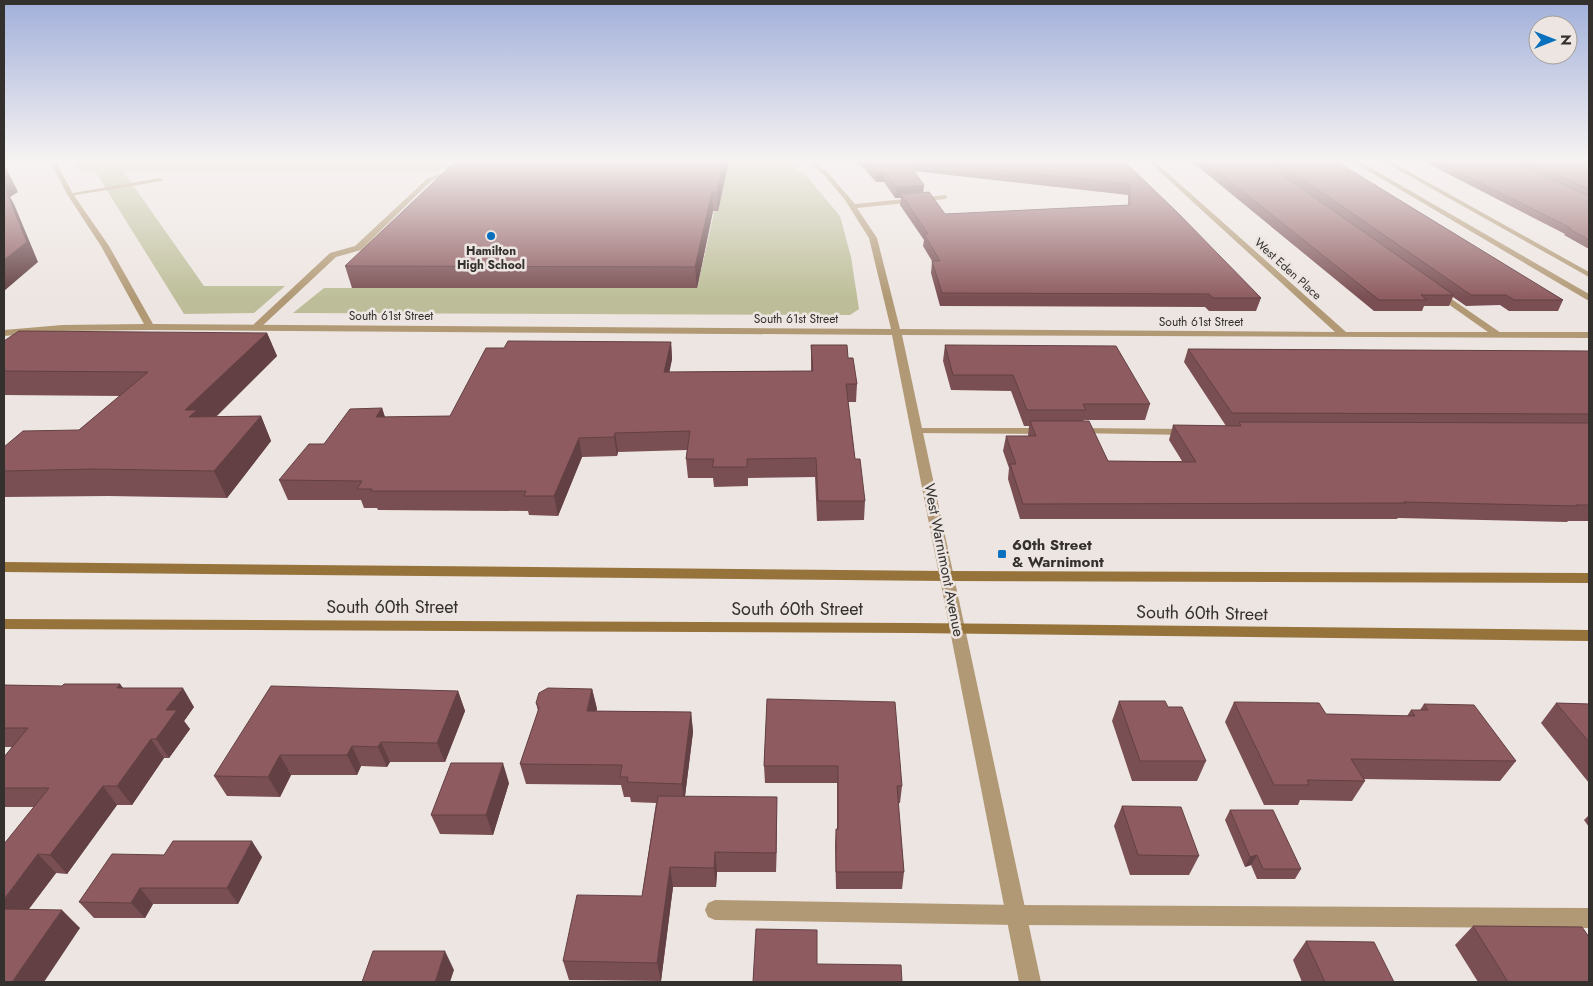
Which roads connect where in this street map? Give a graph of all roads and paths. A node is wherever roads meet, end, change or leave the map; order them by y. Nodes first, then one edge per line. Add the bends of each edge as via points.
1 (78, 206) edge
2 (402, 206) edge
3 (854, 206) edge
4 (1201, 206) edge
5 (1432, 206) edge
6 (1466, 206) edge
7 (1589, 275) edge
8 (1429, 286) edge
9 (1589, 298) edge
10 (150, 327) junction
11 (256, 328) junction
12 (896, 332) junction
13 (4, 333) edge
14 (1344, 335) junction
15 (1498, 335) junction
16 (1589, 335) edge
17 (918, 431) junction
18 (1201, 432) edge
19 (4, 567) edge
20 (947, 576) junction
21 (1589, 578) edge
22 (4, 624) edge
23 (957, 629) junction
24 (1589, 636) edge
25 (715, 910) dead end
26 (1016, 915) junction
27 (1589, 918) edge
28 (1030, 982) edge

1 - 10 street via 105,246
2 - 11 street via 358,248 333,254
3 - 12 street, West Warnimont Avenue via 873,238
4 - 14 street, West Eden Place
5 - 9 street
6 - 7 street
8 - 15 street
10 - 11 street, South 61st Street
10 - 13 street, South 61st Street via 62,328
11 - 12 street, South 61st Street
12 - 14 street, South 61st Street
12 - 17 street, West Warnimont Avenue
14 - 15 street, South 61st Street
15 - 16 street, South 61st Street
17 - 18 street
17 - 20 street, West Warnimont Avenue
19 - 20 main road
20 - 21 main road
20 - 23 street, West Warnimont Avenue
22 - 23 main road, South 60th Street
23 - 24 main road, South 60th Street
23 - 26 street, West Warnimont Avenue
25 - 26 street
26 - 27 street
26 - 28 street, West Warnimont Avenue

